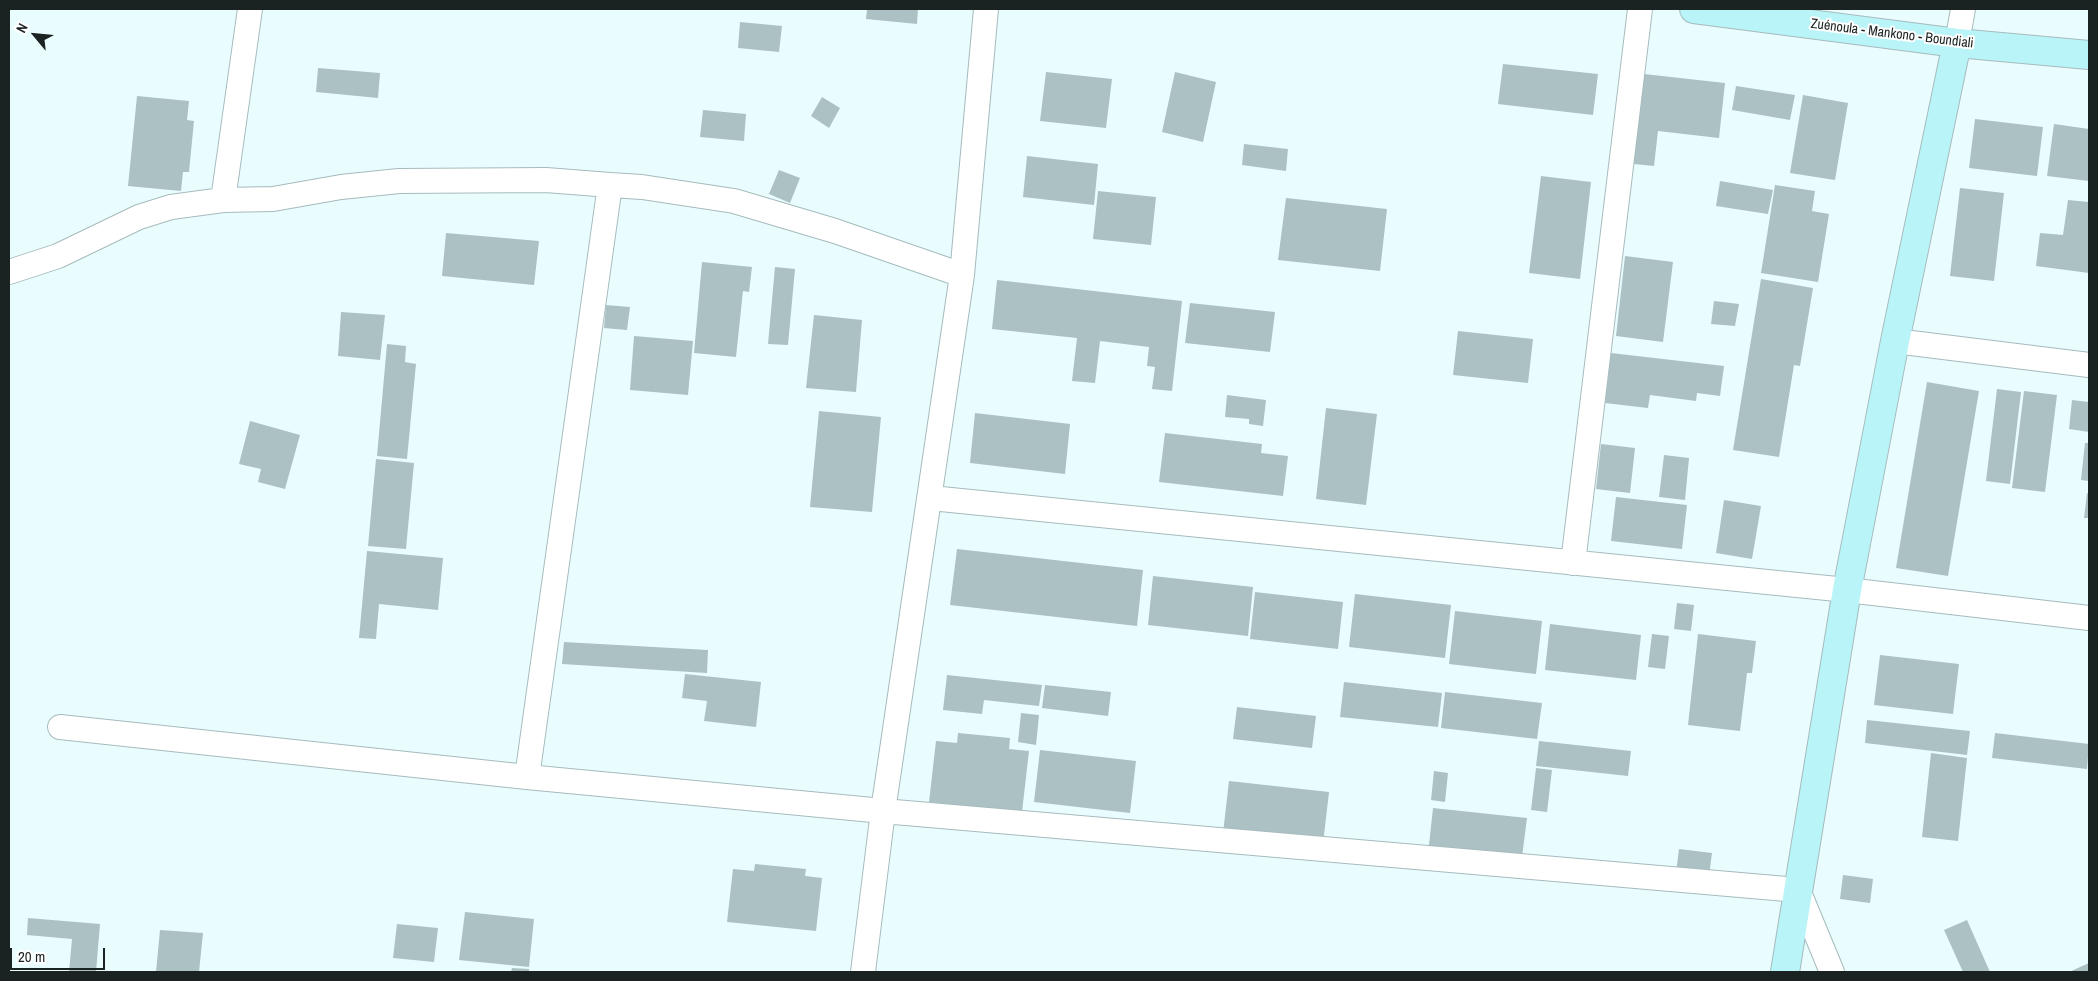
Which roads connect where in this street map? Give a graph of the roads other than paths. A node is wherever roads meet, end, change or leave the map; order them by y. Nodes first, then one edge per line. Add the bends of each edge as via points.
1 (250, 9) edge
2 (986, 9) edge
3 (1640, 9) edge
4 (1694, 9) edge
5 (1963, 9) edge
6 (1957, 43) junction
7 (2089, 55) edge
8 (610, 185) junction
9 (222, 200) junction
10 (9, 272) edge
11 (962, 275) junction
12 (1895, 341) junction
13 (2089, 365) edge
14 (931, 498) junction
15 (1573, 563) junction
16 (1847, 590) junction
17 (2089, 618) edge
18 (60, 727) dead end
19 (527, 777) junction
20 (883, 811) junction
21 (1798, 890) junction
22 (863, 972) edge
23 (1786, 972) edge
24 (1832, 972) edge

1 - 9 street
2 - 11 street
3 - 15 street
4 - 6 main road, Zuénoula - Mankono - Boundiali
5 - 6 street
6 - 7 main road, Zuénoula - Mankono - Boundiali
6 - 12 main road
8 - 9 street via 546,180 399,181 273,198
8 - 11 street via 734,201 835,231
8 - 19 street
9 - 10 street via 171,207 139,217 58,256
11 - 14 street
12 - 13 street
12 - 16 main road
14 - 15 street
14 - 20 street
15 - 16 street
16 - 17 street
16 - 21 main road
18 - 19 street
19 - 20 street
20 - 21 street
20 - 22 street
21 - 23 main road
21 - 24 street

